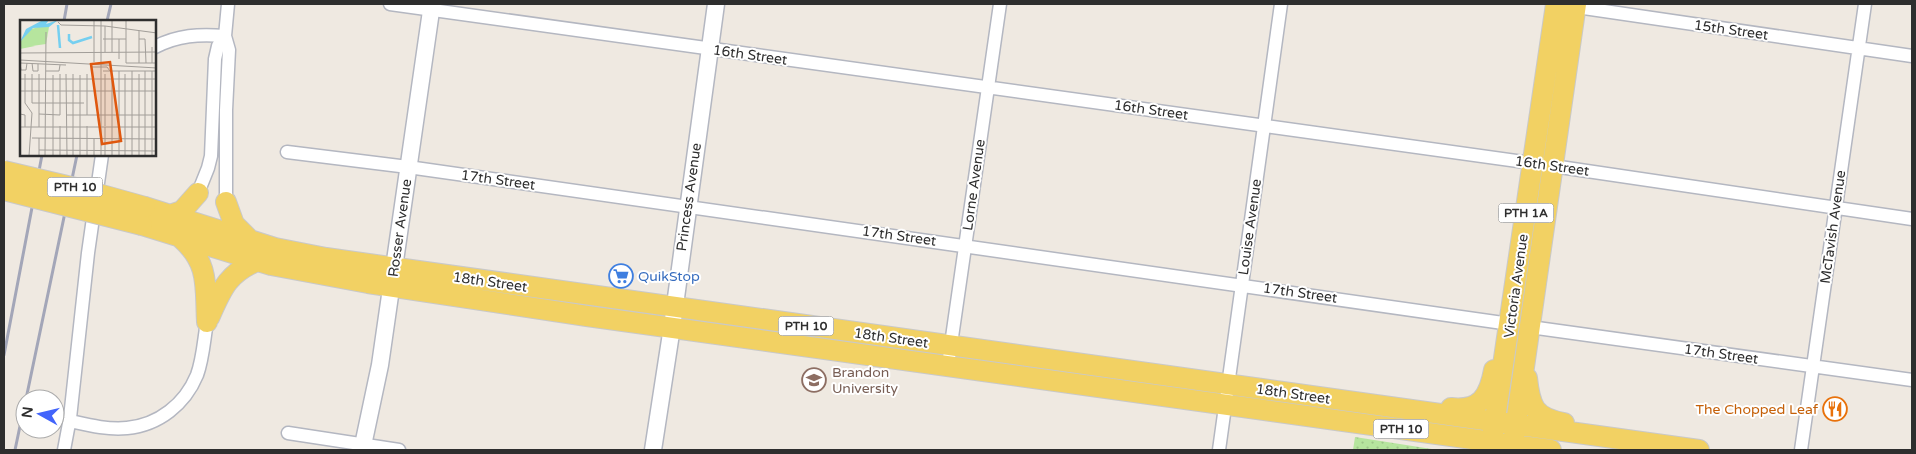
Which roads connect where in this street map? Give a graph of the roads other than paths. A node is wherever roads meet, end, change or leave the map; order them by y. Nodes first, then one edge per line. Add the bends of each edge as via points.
1 (228, 4) edge
2 (390, 4) edge
3 (716, 4) edge
4 (1000, 4) edge
5 (1281, 4) edge
6 (1865, 4) edge
7 (1563, 5) edge
8 (431, 7) edge
9 (224, 36) junction
10 (156, 47) edge
11 (1859, 48) junction
12 (709, 49) junction
13 (1912, 56) edge
14 (988, 87) junction
15 (1264, 126) junction
16 (287, 152) dead end
17 (102, 156) edge
18 (1533, 163) junction
19 (1553, 166) junction
20 (408, 167) junction
21 (4, 171) edge
22 (4, 190) edge
23 (198, 193) joint
24 (226, 202) joint
25 (688, 207) junction
26 (1835, 209) junction
27 (170, 215) junction
28 (144, 216) junction
29 (1912, 219) edge
30 (181, 238) junction
31 (251, 240) junction
32 (966, 246) junction
33 (257, 261) junction
34 (393, 278) junction
35 (1242, 285) junction
36 (673, 317) junction
37 (207, 322) junction
38 (1507, 323) junction
39 (1530, 327) junction
40 (1526, 351) junction
41 (949, 356) junction
42 (1812, 366) junction
43 (1912, 380) edge
44 (1227, 394) junction
45 (1362, 404) junction
46 (1310, 416) junction
47 (70, 422) junction
48 (1495, 422) junction
49 (1516, 425) junction
50 (288, 433) dead end
51 (1643, 443) junction
52 (1492, 446) edge
53 (362, 447) edge
54 (1512, 448) edge
55 (64, 450) edge
56 (399, 450) edge
57 (653, 450) edge
58 (1219, 450) edge
59 (1456, 450) edge
60 (1551, 450) edge
61 (1699, 450) edge
62 (1801, 450) edge

1 - 9 street
2 - 8 street, 16th Street
3 - 12 street, Princess Avenue
4 - 14 street, Lorne Avenue
5 - 15 street, Louise Avenue
6 - 11 street, McTavish Avenue
7 - 11 street, 15th Street
7 - 18 main road, Victoria Avenue / PTH 1A
7 - 19 main road, Victoria Avenue / PTH 1A
8 - 12 street, 16th Street
8 - 20 street, Rosser Avenue
9 - 10 street via 191,35
9 - 23 street via 215,59 211,156
9 - 24 street via 229,50
11 - 13 street, 15th Street
11 - 26 street, McTavish Avenue
12 - 14 street, 16th Street
12 - 25 street, Princess Avenue
14 - 15 street, 16th Street
14 - 32 street, Lorne Avenue
15 - 18 street, 16th Street
15 - 35 street, Louise Avenue
16 - 20 street, 17th Street
17 - 47 street
18 - 19 street, 16th Street
18 - 38 main road, Victoria Avenue / PTH 1A via 1515,295
19 - 26 street, 16th Street
19 - 39 main road, Victoria Avenue / PTH 1A
20 - 25 street, 17th Street
20 - 34 street, Rosser Avenue
21 - 28 main road, 18th Street / PTH 10, bridge via 84,190
22 - 28 main road, 18th Street / PTH 10, bridge
23 - 27 main road via 187,207
24 - 31 main road via 234,224
25 - 32 street, 17th Street
25 - 36 street, Princess Avenue
26 - 29 street, 16th Street
26 - 42 street, McTavish Avenue
27 - 28 main road, 18th Street / PTH 10
27 - 31 main road, 18th Street / PTH 10
28 - 30 main road, 18th Street / PTH 10
30 - 33 main road, 18th Street / PTH 10
30 - 37 main road via 196,253 204,270
31 - 34 main road, 18th Street / PTH 10
32 - 35 street, 17th Street
32 - 41 street, Lorne Avenue
33 - 34 main road, 18th Street / PTH 10 via 310,273
33 - 37 main road via 233,274
34 - 36 main road, 18th Street / PTH 10
34 - 53 street, Rosser Avenue via 380,365
35 - 38 street, 17th Street
35 - 44 street, Louise Avenue
36 - 41 main road, 18th Street / PTH 10
36 - 57 street, Princess Avenue
37 - 47 street via 198,373 191,388 170,412 142,426 127,428
38 - 45 main road via 1499,340 1488,393 1476,406 1463,408 1411,402
38 - 48 main road, Victoria Avenue
39 - 40 main road, Victoria Avenue / PTH 1A
39 - 42 street, 17th Street
40 - 49 main road, Victoria Avenue / PTH 1A
40 - 51 main road via 1529,394 1539,414 1559,422 1613,431
41 - 44 main road, 18th Street / PTH 10
42 - 43 street, 17th Street
42 - 62 street, McTavish Avenue
44 - 45 main road, 18th Street / PTH 10
44 - 46 main road, 18th Street / PTH 10
44 - 58 street, Louise Avenue
45 - 48 main road, 18th Street / PTH 10
46 - 52 main road, 18th Street / PTH 10
46 - 59 main road via 1347,428 1430,441
47 - 55 street
48 - 49 main road, 18th Street / PTH 10
48 - 52 main road, Victoria Avenue
49 - 51 main road, 18th Street / PTH 10
49 - 54 main road, Victoria Avenue / PTH 1A
50 - 53 street
51 - 61 main road, 18th Street / PTH 10
52 - 54 main road, 18th Street / PTH 10
53 - 56 street
54 - 60 main road, 18th Street / PTH 10

